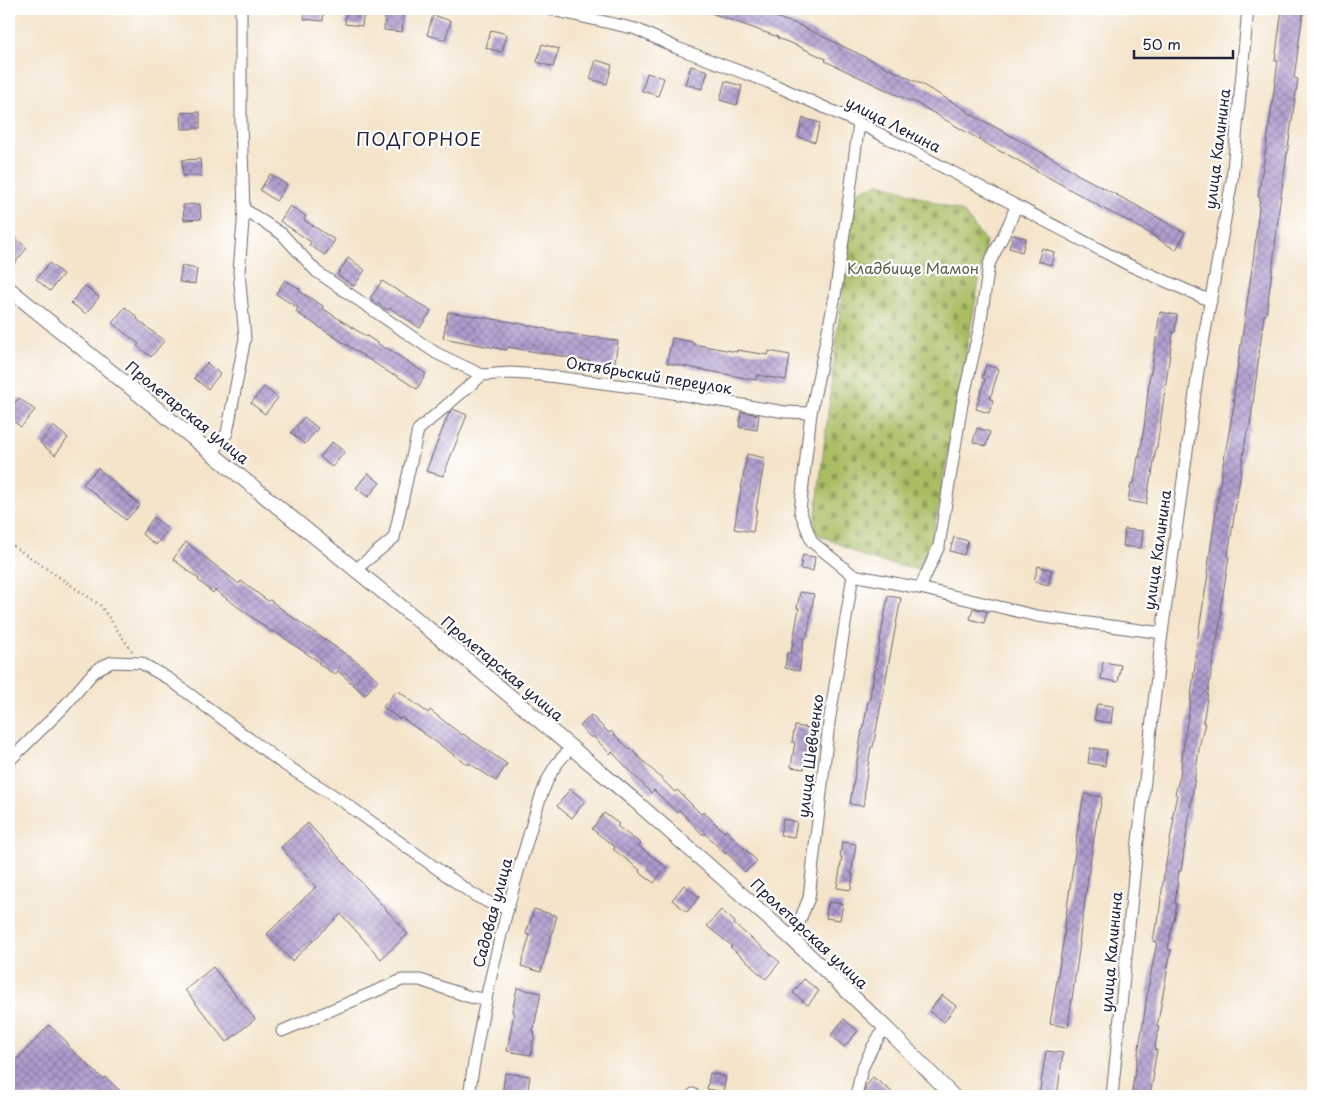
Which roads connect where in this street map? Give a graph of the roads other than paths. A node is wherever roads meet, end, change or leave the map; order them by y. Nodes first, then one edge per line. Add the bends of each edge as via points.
1 (241, 9) edge
2 (548, 9) edge
3 (1248, 9) edge
4 (859, 123) junction
5 (1016, 206) junction
6 (244, 209) junction
7 (9, 289) edge
8 (1211, 301) junction
9 (482, 375) junction
10 (811, 413) junction
11 (212, 454) junction
12 (355, 570) junction
13 (853, 576) junction
14 (920, 588) junction
15 (1162, 632) junction
16 (571, 748) junction
17 (9, 761) edge
18 (507, 908) junction
19 (792, 939) junction
20 (486, 998) junction
21 (885, 1027) junction
22 (282, 1031) dead end
23 (469, 1096) edge
24 (856, 1096) edge
25 (953, 1096) edge
26 (1112, 1096) edge

1 - 6 street
2 - 4 street, улица Ленина via 636,29
3 - 8 street, улица Калинина via 1232,180
4 - 5 street, улица Ленина
4 - 10 street via 835,296
5 - 8 street, улица Ленина via 1129,265
5 - 14 street via 989,264 939,546
6 - 9 street, Октябрьский переулок via 282,234 317,272 436,353
6 - 11 street via 240,272 245,338 227,433
7 - 11 street, Пролетарская улица
8 - 15 street, улица Калинина via 1198,371
9 - 10 street, Октябрьский переулок via 541,375 785,412
9 - 12 street via 418,430 394,538
10 - 13 street via 800,511 812,542
11 - 12 street, Пролетарская улица
12 - 16 street, Пролетарская улица
13 - 14 street
13 - 19 street, улица Шевченко via 829,724 809,898
14 - 15 street via 1036,616
15 - 26 street, улица Калинина
16 - 18 street, Садовая улица via 556,765 543,789
16 - 19 street, Пролетарская улица
17 - 18 street via 101,667 112,662 141,663 169,679 282,763 342,801 474,895
18 - 20 street, Садовая улица
19 - 21 street, Пролетарская улица
20 - 22 street via 470,997 420,980 402,980
20 - 23 street, Садовая улица
21 - 24 street via 862,1069
21 - 25 street, Пролетарская улица

